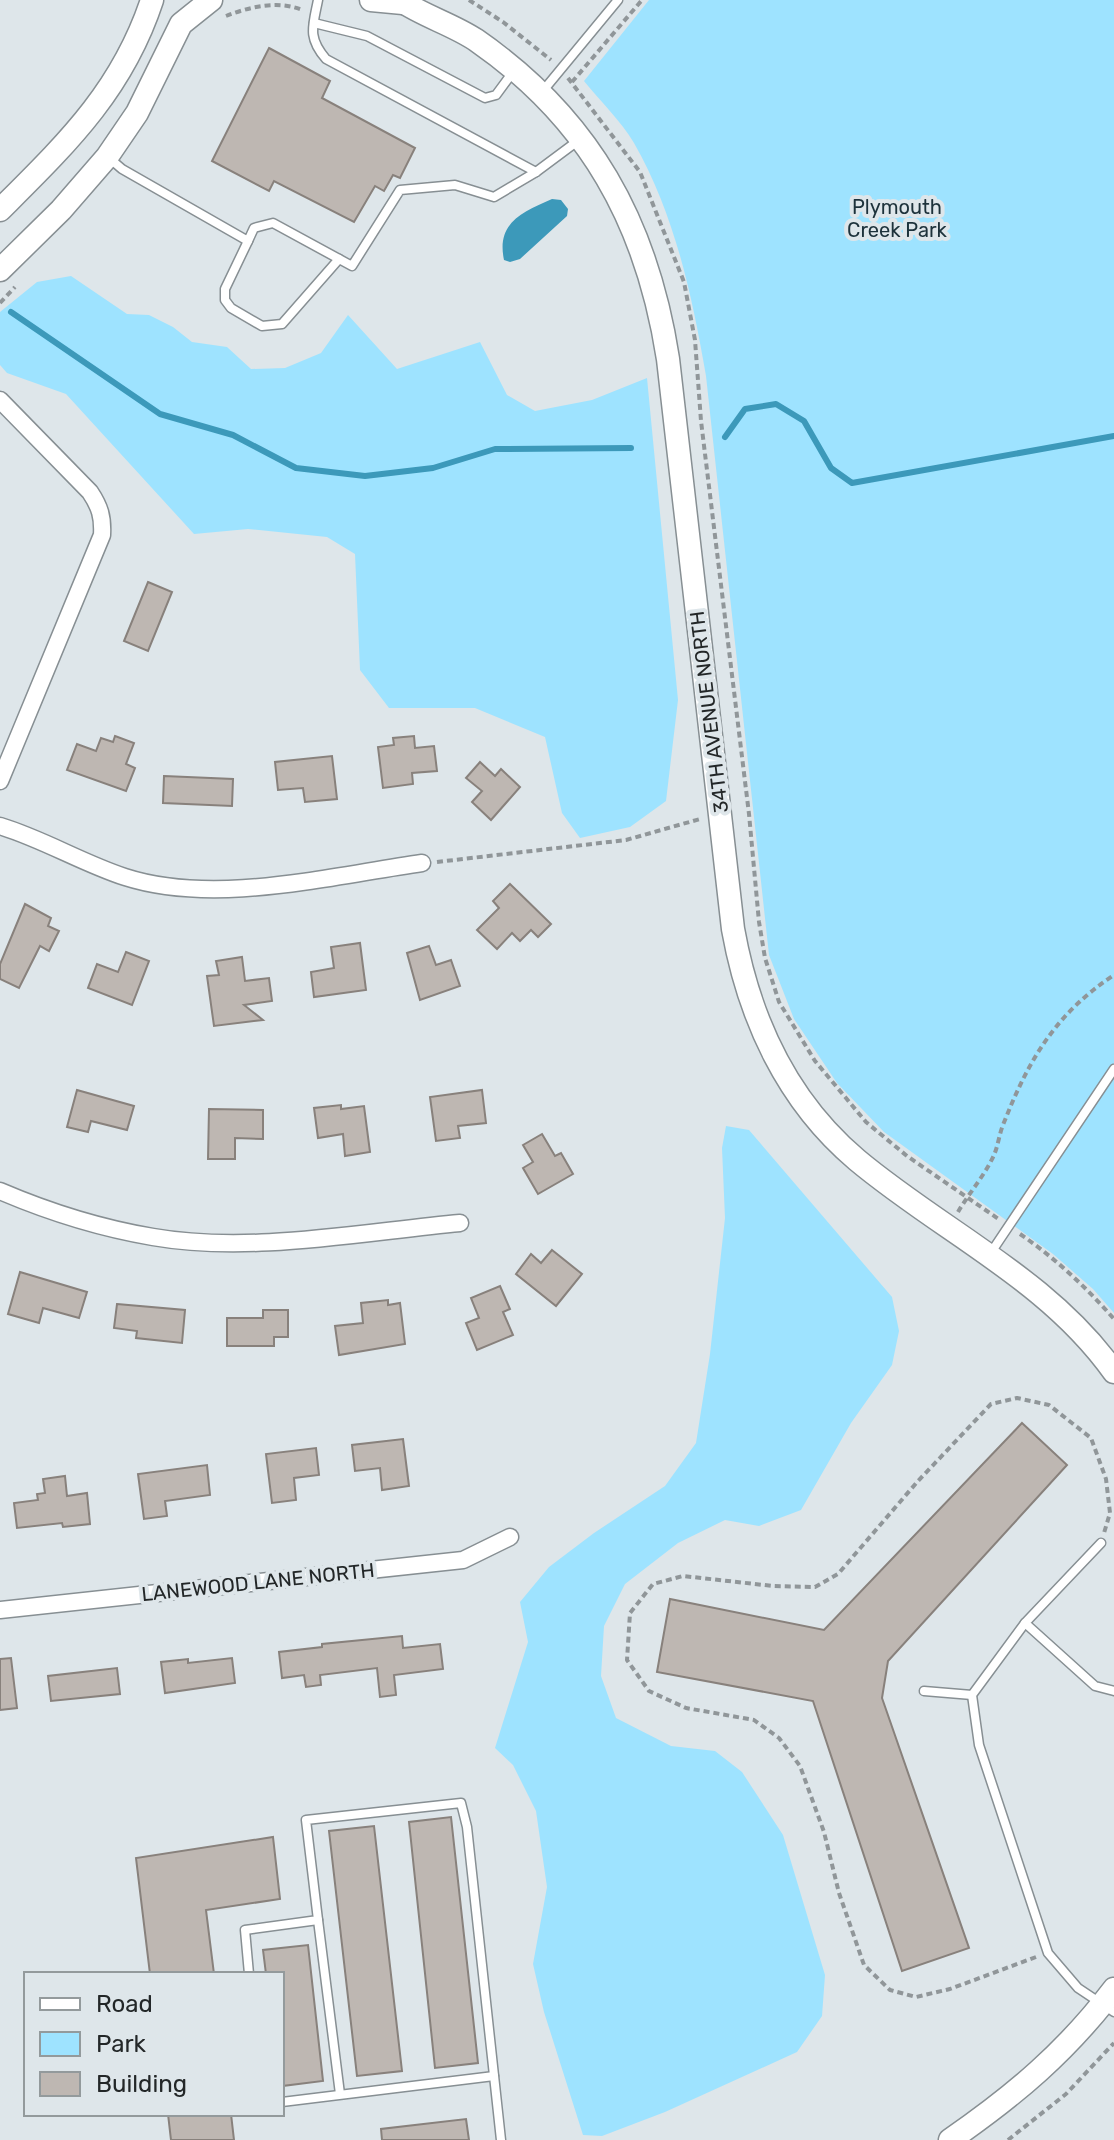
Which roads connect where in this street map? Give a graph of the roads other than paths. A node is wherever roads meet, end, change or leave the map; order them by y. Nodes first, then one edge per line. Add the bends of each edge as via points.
1 (152, 0) edge
2 (211, 0) edge
3 (318, 0) edge
4 (371, 0) edge
5 (618, 0) edge
6 (402, 1) edge
7 (314, 23) junction
8 (514, 71) junction
9 (540, 95) junction
10 (581, 139) junction
11 (107, 157) junction
12 (536, 172) junction
13 (0, 210) edge
14 (248, 241) junction
15 (339, 259) junction
16 (0, 270) edge
17 (0, 400) edge
18 (0, 781) edge
19 (0, 826) edge
20 (422, 863) road end
21 (1114, 1069) edge
22 (0, 1191) edge
23 (460, 1223) dead end
24 (989, 1255) junction
25 (1114, 1372) edge
26 (510, 1537) dead end
27 (1101, 1543) road end
28 (0, 1610) edge
29 (1025, 1623) junction
30 (924, 1691) dead end
31 (1114, 1691) edge
32 (972, 1695) junction
33 (318, 1920) junction
34 (249, 1972) edge
35 (1110, 2002) edge
36 (494, 2076) junction
37 (340, 2094) junction
38 (284, 2102) edge
39 (965, 2136) edge
40 (501, 2140) edge

1 - 13 street via 128,59 90,115
2 - 11 street via 181,24 137,113
3 - 7 lane
4 - 6 street, 34TH AVENUE NORTH
5 - 9 lane
6 - 8 street, 34TH AVENUE NORTH via 461,30
7 - 8 lane via 367,36 485,98 496,95
7 - 12 lane via 315,47 326,59
8 - 9 street, 34TH AVENUE NORTH
9 - 10 street, 34TH AVENUE NORTH
10 - 12 lane
10 - 24 street, 34TH AVENUE NORTH via 636,233 662,321 733,929 749,998 787,1078 827,1131 881,1179
11 - 14 lane
11 - 16 street
12 - 15 lane via 494,197 455,185 400,190 352,266
14 - 15 lane via 254,228 273,223
14 - 15 lane via 225,300 262,326 282,324
17 - 18 street via 90,492 103,520 102,535
19 - 20 street via 126,877 167,887 252,888
21 - 24 lane
22 - 23 street via 90,1224 155,1238 292,1240
24 - 25 street, 34TH AVENUE NORTH via 1046,1297
26 - 28 street, LANEWOOD LANE NORTH via 463,1560
27 - 29 lane
29 - 31 lane via 1095,1686
29 - 32 lane
30 - 32 lane
32 - 35 lane via 979,1745 1048,1953 1078,1988
33 - 34 lane via 245,1930
33 - 36 lane via 306,1820 461,1803
33 - 37 lane
35 - 39 street via 1045,2068
36 - 37 lane
36 - 40 lane
37 - 38 lane

